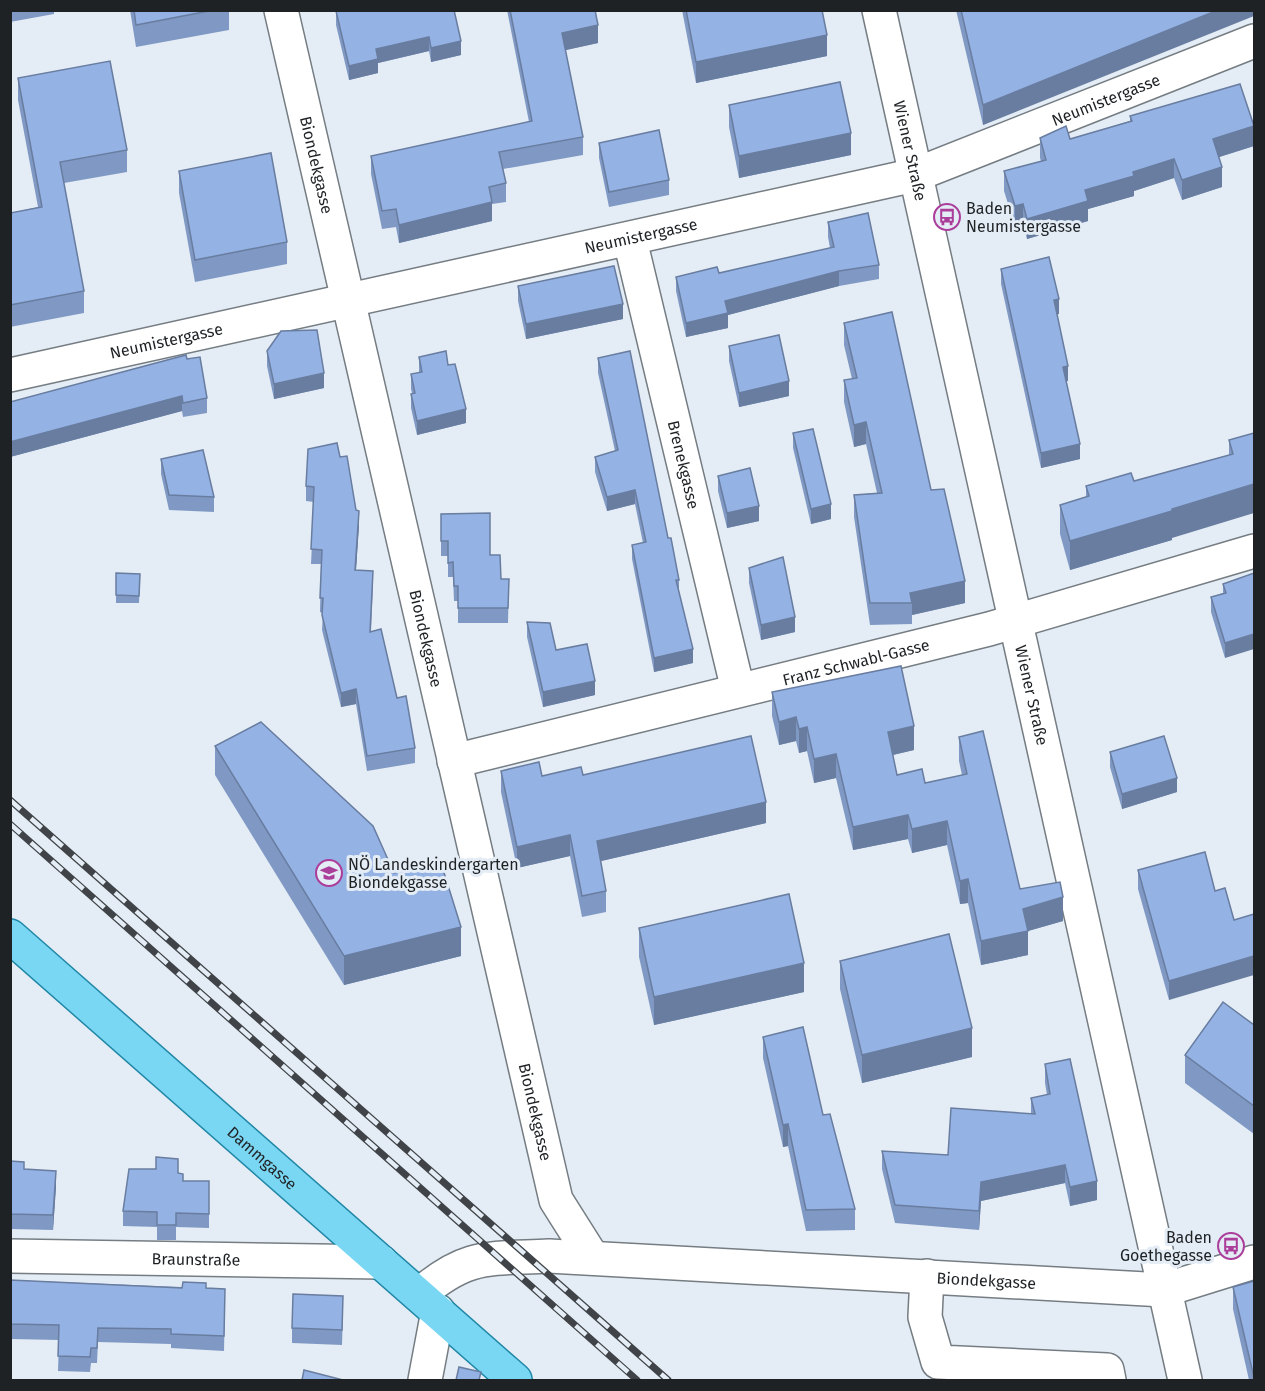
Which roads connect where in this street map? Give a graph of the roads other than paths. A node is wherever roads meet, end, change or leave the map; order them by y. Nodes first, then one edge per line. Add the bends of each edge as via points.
1 (281, 10) edge
2 (879, 10) edge
3 (1254, 41) edge
4 (915, 175) junction
5 (630, 240) junction
6 (348, 301) junction
7 (10, 375) edge
8 (1254, 551) edge
9 (1017, 621) junction
10 (738, 690) junction
11 (454, 761) junction
12 (10, 936) edge
13 (10, 1256) edge
14 (592, 1257) junction
15 (381, 1262) junction
16 (1254, 1262) edge
17 (927, 1276) junction
18 (1164, 1290) junction
19 (428, 1303) junction
20 (425, 1380) edge
21 (515, 1380) edge
22 (1109, 1380) edge
23 (1185, 1380) edge

1 - 6 street, Biondekgasse
2 - 4 street, Wiener Straße
3 - 4 street, Neumistergasse
4 - 5 street, Neumistergasse
4 - 9 street, Wiener Straße
5 - 6 street, Neumistergasse
5 - 10 street, Brenekgasse
6 - 7 street, Neumistergasse
6 - 11 street, Biondekgasse
8 - 9 street, Franz Schwabl-Gasse
9 - 10 street, Franz Schwabl-Gasse
9 - 18 street, Wiener Straße
10 - 11 street, Franz Schwabl-Gasse
11 - 14 street, Biondekgasse via 556,1200
12 - 15 main road, Dammgasse
13 - 15 street, Braunstraße
14 - 17 street, Biondekgasse
14 - 19 street, Biondekgasse via 476,1260 442,1275
15 - 19 main road, Dammgasse
16 - 18 street
17 - 18 street, Biondekgasse
17 - 22 street via 925,1317 938,1362 1107,1370
18 - 23 street, Wiener Straße
19 - 20 street
19 - 21 main road, Dammgasse

